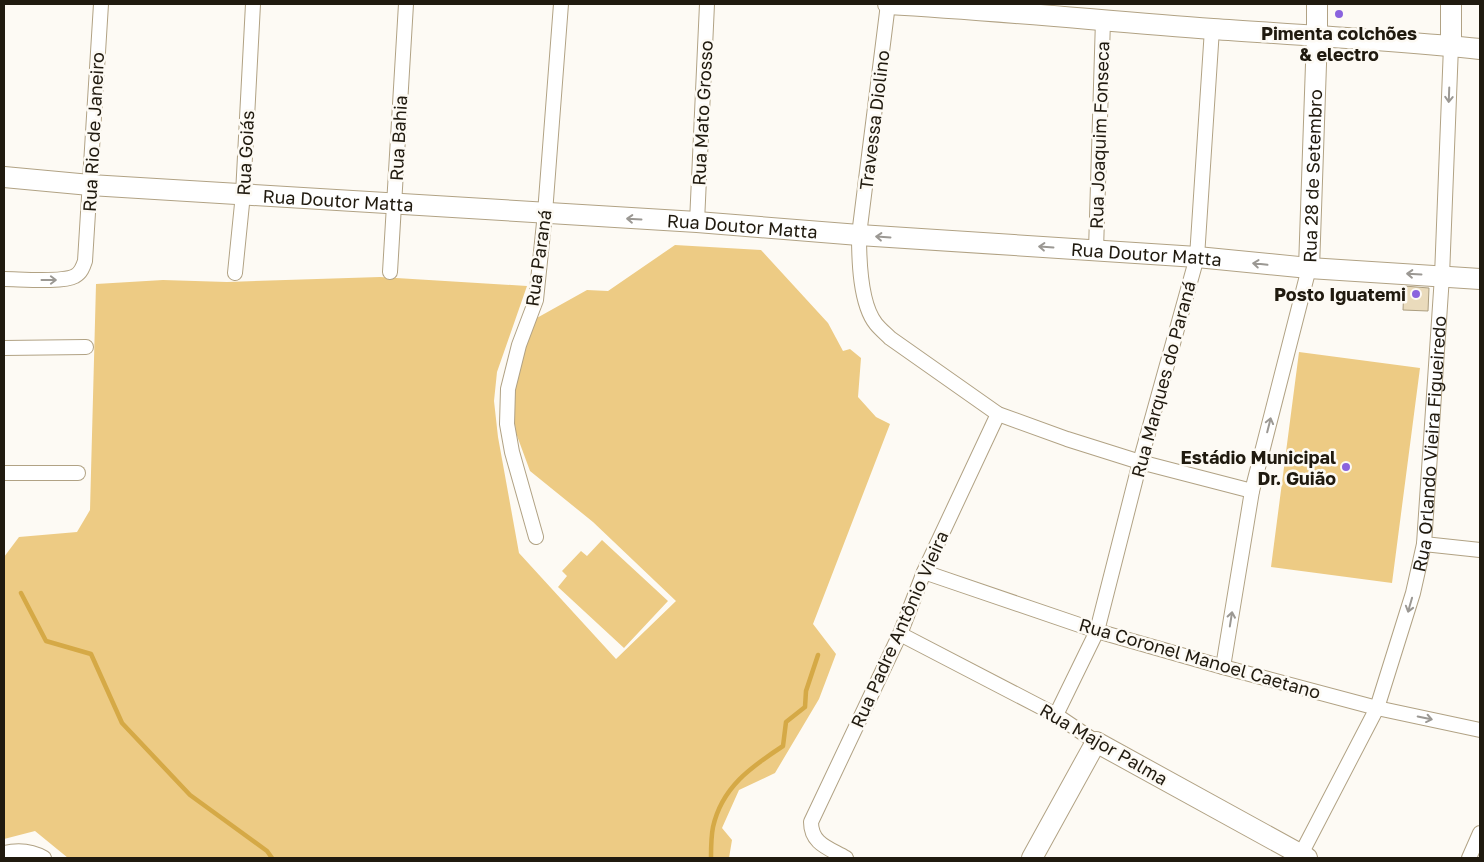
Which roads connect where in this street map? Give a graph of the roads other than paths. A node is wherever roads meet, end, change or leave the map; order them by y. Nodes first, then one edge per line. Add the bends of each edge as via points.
1 (101, 4) edge
2 (253, 4) edge
3 (406, 4) edge
4 (561, 4) edge
5 (707, 4) edge
6 (888, 4) edge
7 (1317, 4) edge
8 (1451, 4) edge
9 (1091, 14) edge
10 (1212, 29) junction
11 (1317, 35) junction
12 (1451, 46) junction
13 (1480, 49) edge
14 (4, 177) edge
15 (90, 185) junction
16 (243, 194) junction
17 (394, 203) junction
18 (545, 213) junction
19 (698, 222) junction
20 (860, 236) junction
21 (1096, 250) junction
22 (1197, 257) junction
23 (1308, 268) junction
24 (390, 272) dead end
25 (235, 273) dead end
26 (1442, 276) junction
27 (4, 279) edge
28 (1480, 279) edge
29 (86, 347) dead end
30 (4, 348) edge
31 (998, 414) junction
32 (1140, 462) junction
33 (4, 473) edge
34 (78, 473) dead end
35 (1252, 491) junction
36 (536, 537) dead end
37 (1424, 544) junction
38 (1480, 550) edge
39 (924, 572) junction
40 (1097, 631) junction
41 (900, 634) junction
42 (1223, 667) junction
43 (1378, 708) junction
44 (1056, 716) junction
45 (1480, 730) edge
46 (1096, 742) junction
47 (1480, 833) edge
48 (8, 852) edge
49 (1302, 857) edge
50 (44, 858) edge
51 (846, 858) edge
52 (1032, 858) edge
53 (1469, 858) edge

1 - 15 street, Rua Rio de Janeiro
2 - 16 street, Rua Goiás
3 - 17 street, Rua Bahia
4 - 18 street, Rua Paraná
5 - 19 street, Rua Mato Grosso
6 - 9 street
6 - 20 street, Travessa Diolino
7 - 11 street, Rua 28 de Setembro
8 - 12 street, Rua Orlando Vieira Figueiredo
9 - 10 street
9 - 21 street, Rua Joaquim Fonseca
10 - 11 street
10 - 22 street, Rua Marques do Paraná
11 - 12 street
11 - 23 street, Rua 28 de Setembro
12 - 13 street
12 -> 26 street, Rua Orlando Vieira Figueiredo
14 - 15 street, Rua Doutor Matta
15 - 16 street, Rua Doutor Matta
27 -> 15 street, Rua Rio de Janeiro via 65,280 82,270
16 - 17 street, Rua Doutor Matta
16 - 25 street, Rua Goiás
17 - 18 street, Rua Doutor Matta
17 - 24 street, Rua Bahia
19 -> 18 street, Rua Doutor Matta
18 - 36 street, Rua Paraná via 536,300 519,345 508,389 507,424
19 - 20 street, Rua Doutor Matta
21 -> 20 street, Rua Doutor Matta
20 - 31 street, Travessa Diolino via 859,263 867,308 875,323 890,338
21 - 22 street, Rua Doutor Matta
23 -> 22 street, Rua Doutor Matta
22 - 32 street, Rua Marques do Paraná
26 -> 23 street, Rua Doutor Matta
35 -> 23 street, Rua 28 de Setembro
26 - 28 street, Rua Doutor Matta
26 - 37 street, Rua Orlando Vieira Figueiredo
29 - 30 street
31 - 32 street, Travessa Diolino
31 - 39 street, Rua Padre Antônio Vieira
32 - 35 street, Travessa Diolino
32 - 40 street, Rua Marques do Paraná
33 - 34 street
42 -> 35 street, Rua 28 de Setembro
37 - 38 street
37 -> 43 street, Rua Orlando Vieira Figueiredo via 1411,602
39 - 40 street, Rua Coronel Manoel Caetano
39 - 41 street, Rua Padre Antônio Vieira
40 - 42 street, Rua Coronel Manoel Caetano
40 - 44 street, Rua Marques do Paraná
41 - 44 street, Rua Major Palma
41 - 51 street, Rua Padre Antônio Vieira via 812,822 815,839
42 - 43 street, Rua Coronel Manoel Caetano
43 -> 45 street, Rua Coronel Manoel Caetano
43 - 49 street, Rua Orlando Vieira Figueiredo
44 - 46 street, Rua Major Palma
46 - 49 street, Rua Major Palma
46 - 52 street
47 - 53 street
48 - 50 street via 38,854

